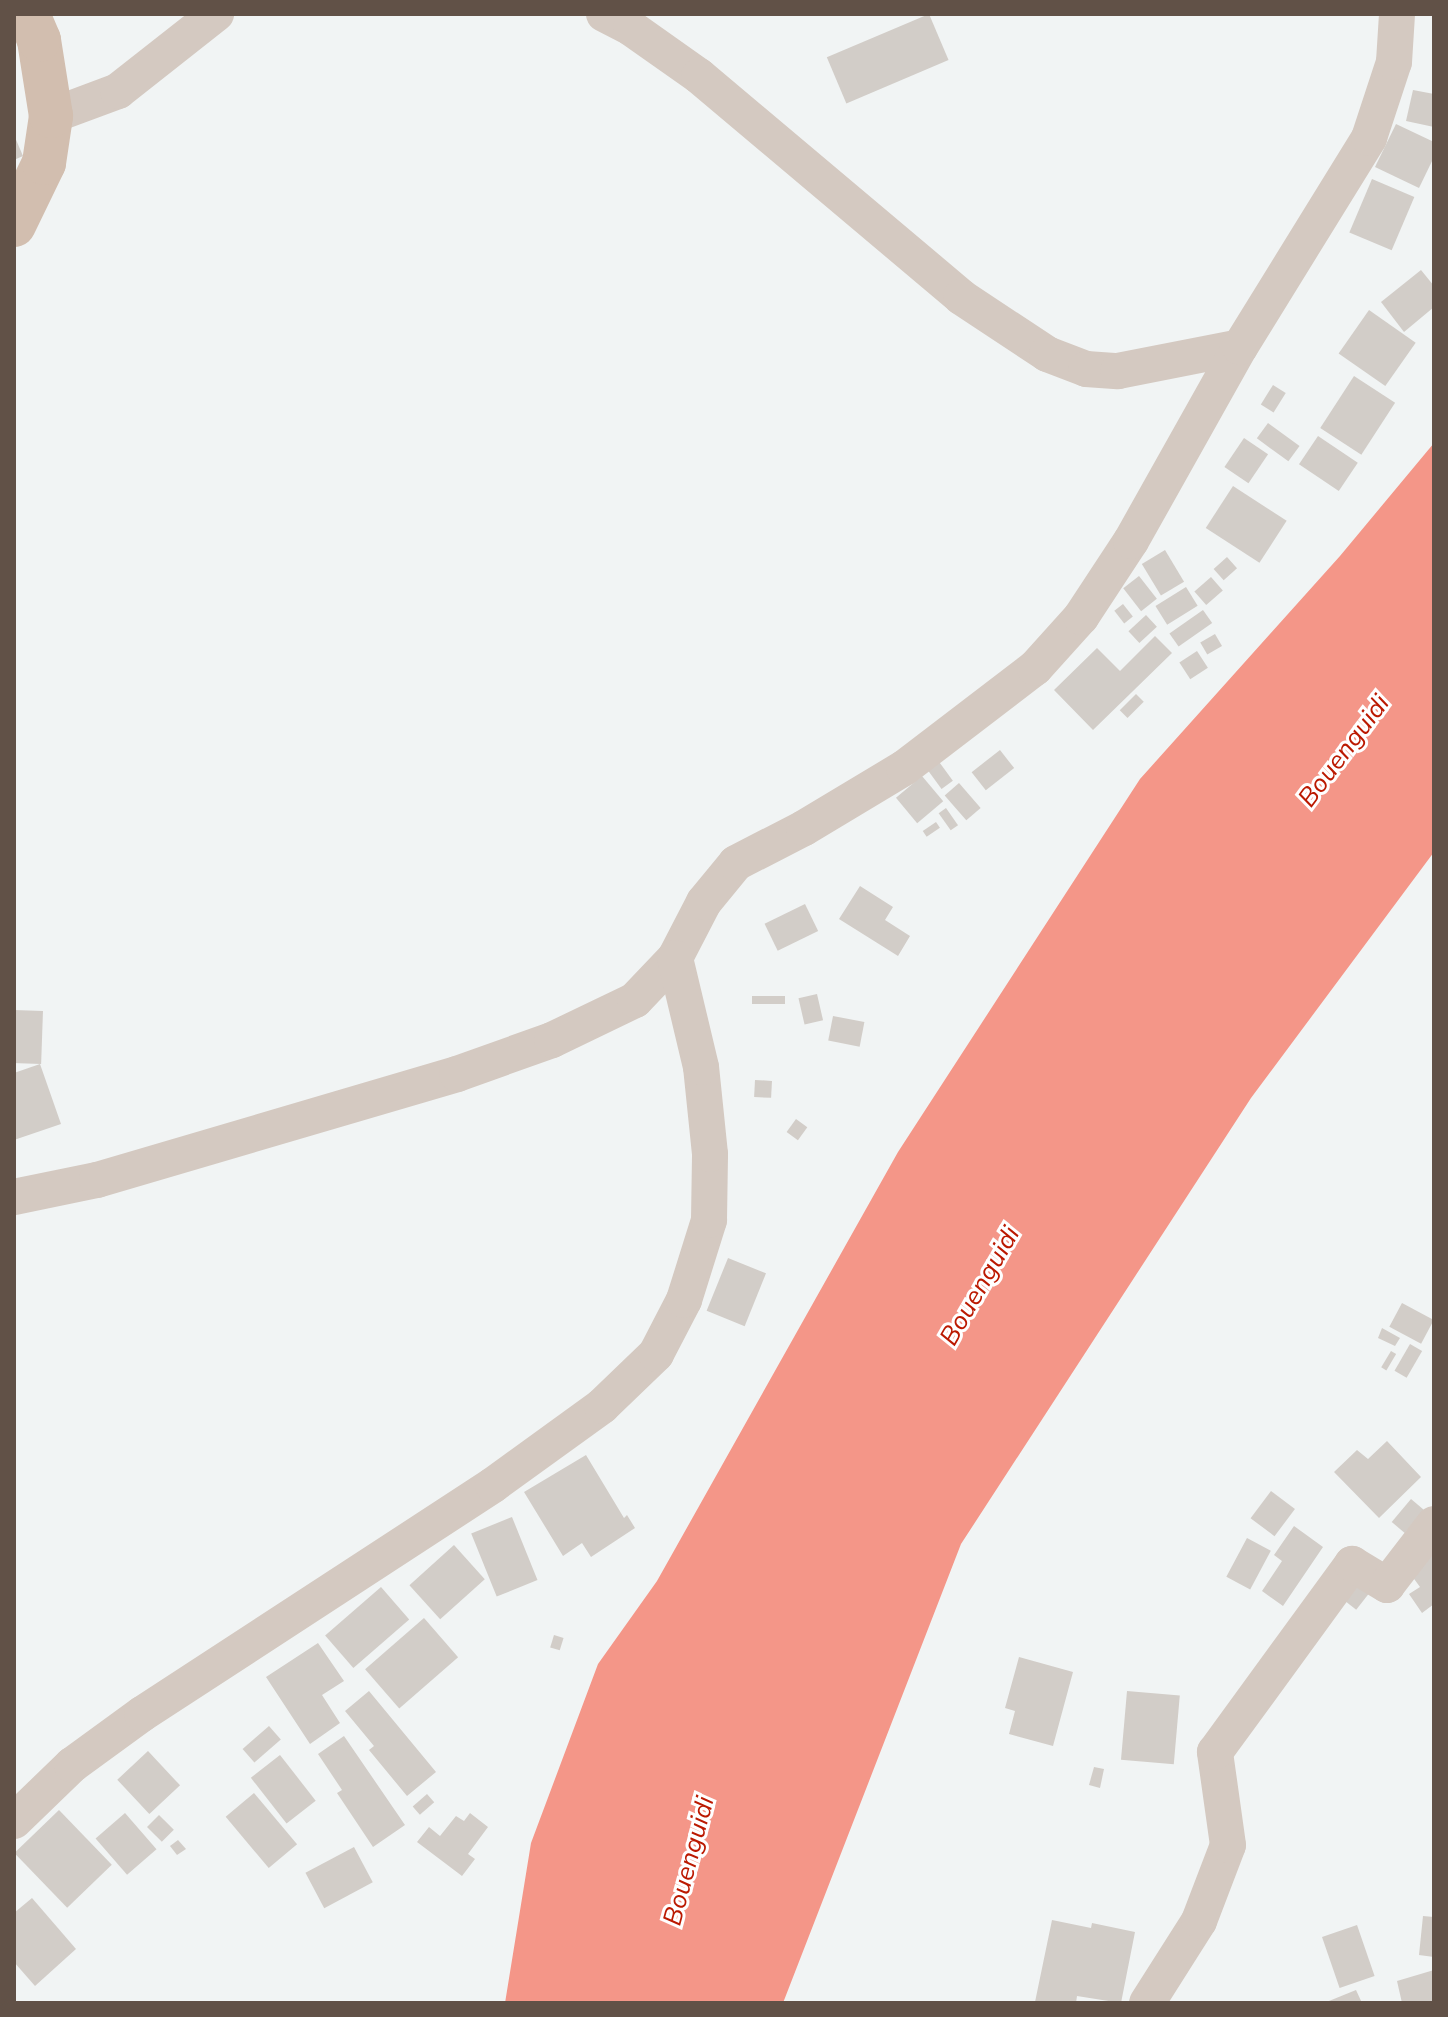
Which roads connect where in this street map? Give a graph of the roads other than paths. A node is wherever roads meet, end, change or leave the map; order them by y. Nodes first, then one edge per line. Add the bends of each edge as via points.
1 (28, 14) edge
2 (216, 14) edge
3 (604, 14) edge
4 (1397, 14) edge
5 (51, 116) junction
6 (14, 225) edge
7 (1240, 347) junction
8 (675, 958) junction
9 (14, 1197) edge
10 (1434, 1524) edge
11 (14, 1821) edge
12 (1147, 2003) edge

1 - 5 main road via 39,40
2 - 5 street via 118,91
3 - 7 street via 699,76 961,297 1047,354 1086,369 1118,371
4 - 7 street via 1394,62 1369,138
5 - 6 main road via 44,163
7 - 8 street via 1131,541 1081,617 1035,668 904,768 736,863 704,902
8 - 9 street via 635,1000 552,1040 457,1074 200,1150
8 - 11 street via 701,1067 710,1154 709,1220 684,1300 656,1354 602,1406 493,1485 142,1714 72,1765
10 - 12 street via 1387,1585 1352,1564 1215,1752 1228,1845 1199,1921

